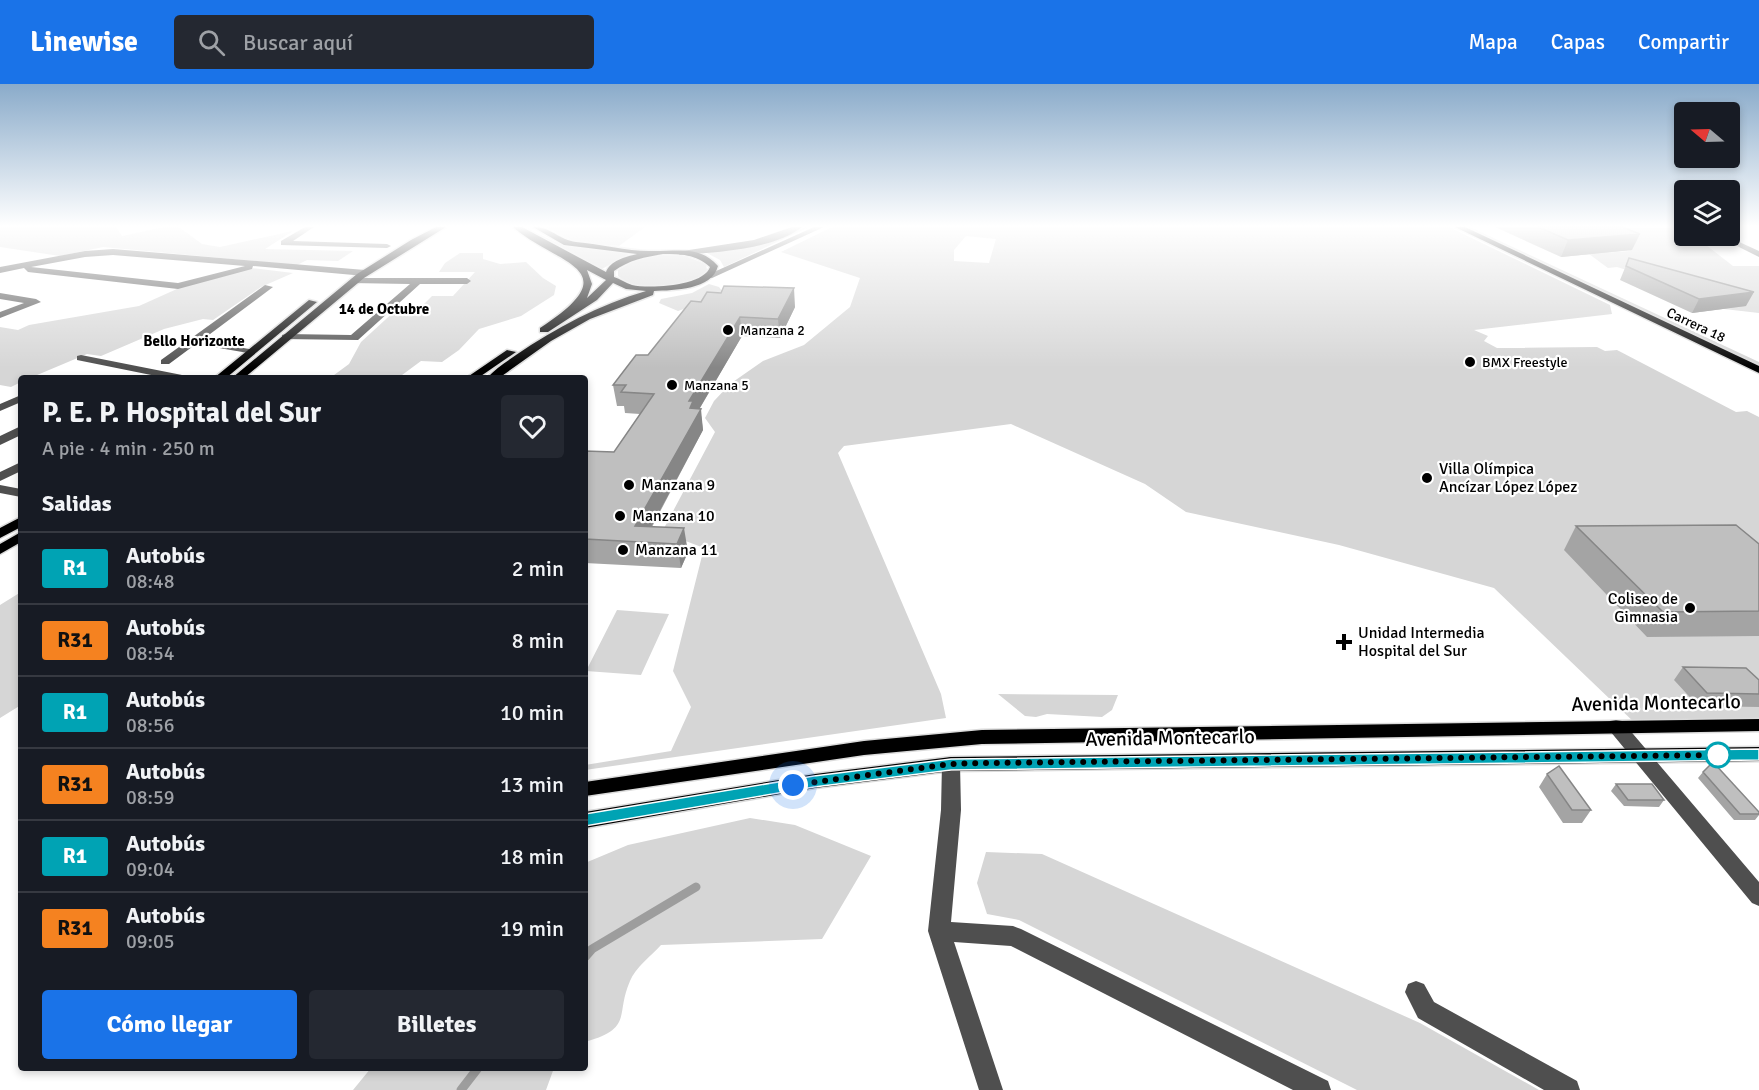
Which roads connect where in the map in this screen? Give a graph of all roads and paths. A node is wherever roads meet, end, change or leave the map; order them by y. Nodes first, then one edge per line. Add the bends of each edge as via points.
1 (56, 274) edge
2 (222, 274) edge
3 (353, 274) junction
4 (584, 274) edge
5 (602, 274) edge
6 (610, 274) edge
7 (714, 274) edge
8 (1557, 274) edge
9 (1577, 274) edge
10 (709, 276) joint
11 (611, 278) junction
12 (418, 281) junction
13 (466, 281) dead end
14 (268, 287) dead end
15 (664, 289) junction
16 (0, 296) edge
17 (0, 315) edge
18 (544, 330) junction
19 (286, 337) junction
20 (194, 341) junction
21 (250, 352) junction
22 (81, 358) dead end
23 (1759, 358) edge
24 (165, 362) dead end
25 (1759, 370) edge
26 (167, 375) edge
27 (223, 375) edge
28 (241, 375) edge
29 (476, 375) edge
30 (497, 375) edge
31 (18, 399) edge
32 (0, 408) edge
33 (18, 432) edge
34 (0, 441) edge
35 (18, 468) edge
36 (0, 477) edge
37 (0, 489) edge
38 (18, 492) edge
39 (18, 522) edge
40 (0, 534) edge
41 (18, 538) edge
42 (0, 550) edge
43 (1759, 725) edge
44 (1616, 726) junction
45 (1759, 754) edge
46 (1643, 756) junction
47 (951, 764) junction
48 (588, 789) edge
49 (588, 819) edge
50 (1759, 897) edge
51 (939, 931) junction
52 (1416, 992) dead end
53 (991, 1090) edge
54 (1319, 1090) edge
55 (1568, 1090) edge

1 - 2 street via 178,286
3 - 12 street
3 - 19 main road
3 - 21 main road
4 - 18 main road via 588,290 576,306
5 - 11 main road
6 - 11 main road
7 - 10 street
8 - 25 main road, Carrera 18
9 - 23 main road, Carrera 18
10 - 15 main road
11 - 15 main road via 629,287
11 - 18 main road via 594,298
12 - 13 street
12 - 19 street via 354,338
14 - 20 street
15 - 30 main road via 612,304 583,318
16 - 17 street via 36,302
18 - 29 main road
19 - 28 main road
20 - 21 street
20 - 24 street
21 - 27 main road
22 - 26 street
31 - 32 street
33 - 34 street
35 - 36 street
37 - 38 street
39 - 40 main road
41 - 42 main road
43 - 44 main road, Avenida Montecarlo
44 - 46 street
44 - 48 main road, Avenida Montecarlo via 982,737 864,748
45 - 46 main road, Avenida Montecarlo
46 - 47 main road, Avenida Montecarlo
46 - 50 street
47 - 49 main road, Avenida Montecarlo via 814,781
47 - 51 street via 951,810
51 - 53 street
51 - 54 street via 1013,936
52 - 55 street via 1426,1010

